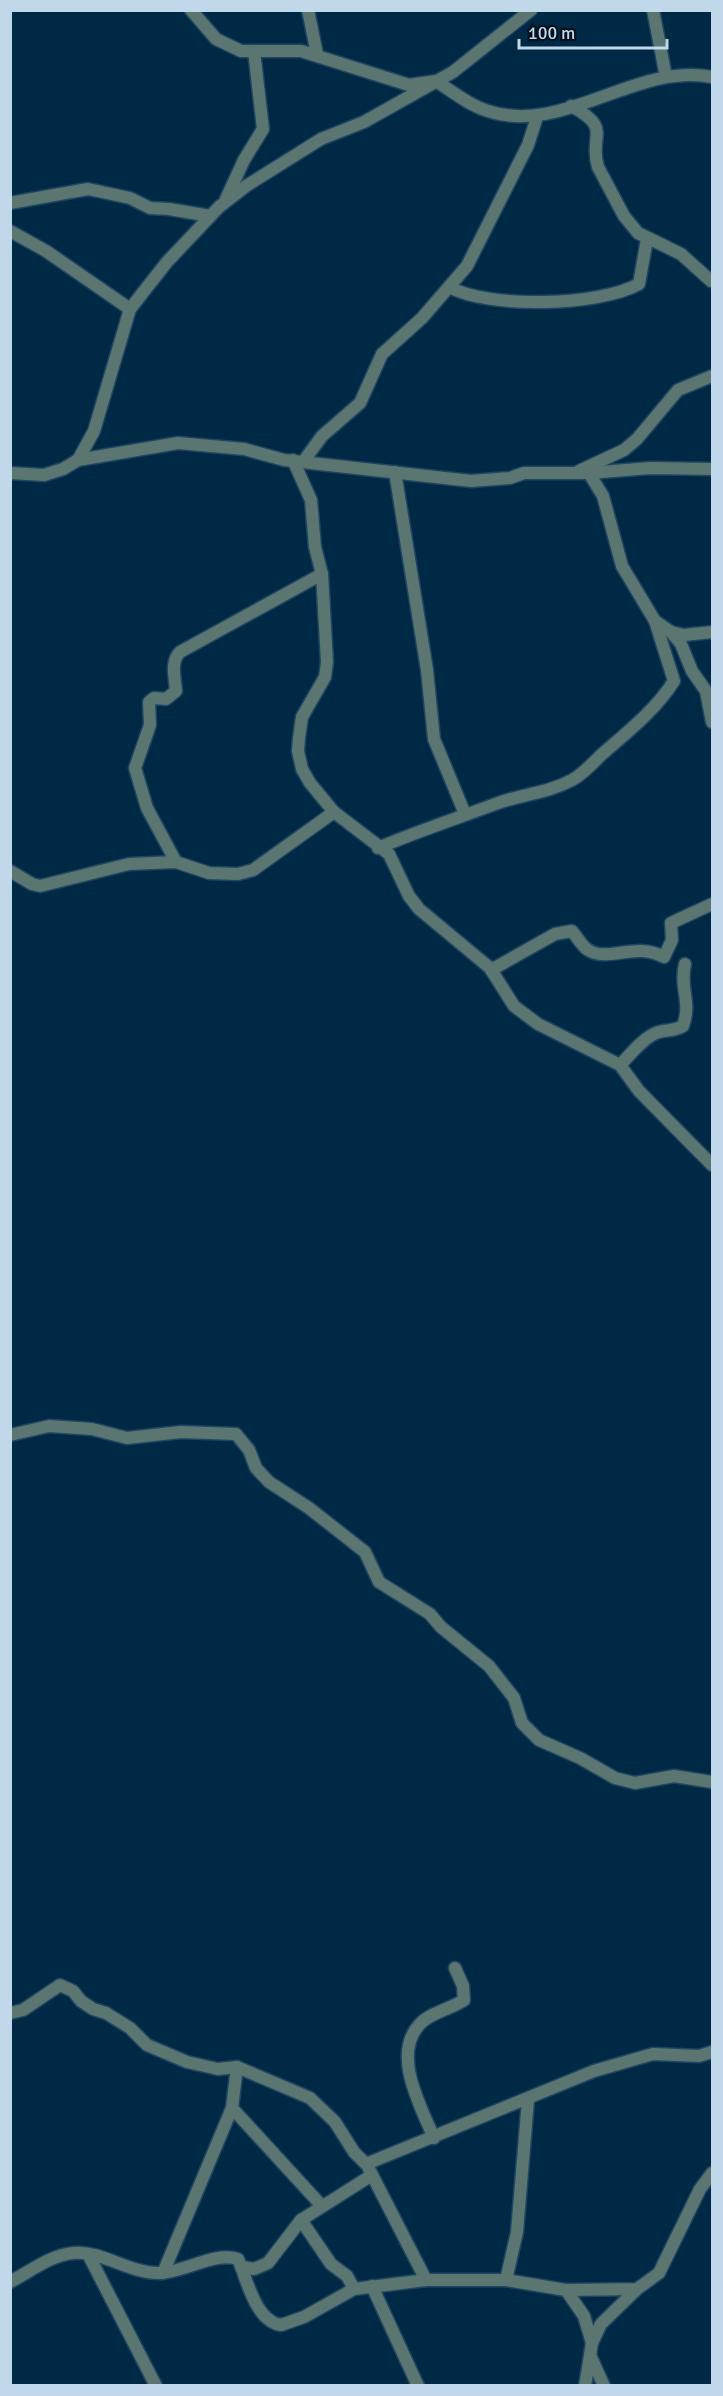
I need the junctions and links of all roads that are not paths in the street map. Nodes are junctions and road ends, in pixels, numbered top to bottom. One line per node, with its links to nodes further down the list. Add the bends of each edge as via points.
1 (191, 10): 5 (street, via 216,39 231,48)
2 (308, 10): 6 (street)
3 (531, 10): 9 (street, via 475,56)
4 (653, 10): 7 (street)
5 (254, 51): 6 (street); 12 (street, via 263,129)
6 (317, 54): 9 (street, via 409,85)
7 (666, 77): 8 (street); 10 (street)
8 (712, 78)
9 (436, 81): 11 (street, via 489,111); 12 (street, via 364,123 321,139)
10 (571, 106): 11 (street); 16 (street, via 592,119 597,127 598,167 624,216)
11 (537, 117): 18 (street, via 528,145 491,220 467,266)
12 (225, 202): 14 (street)
13 (10, 203): 14 (street, via 88,189 130,198 150,208)
14 (210, 216): 19 (street)
15 (10, 231): 19 (street)
16 (647, 239): 17 (street, via 681,254); 18 (street, via 639,284 593,300 510,301 461,293)
17 (711, 281)
18 (449, 287): 22 (street, via 382,354 360,403)
19 (130, 309): 21 (street, via 94,431)
20 (712, 376): 25 (street, via 678,390 624,450)
21 (78, 460): 22 (street, via 178,443 244,449); 26 (street, via 45,475)
22 (298, 461): 24 (street); 28 (street, via 311,500)
23 (712, 469): 27 (street, via 650,468)
24 (395, 472): 25 (street, via 483,481); 34 (street, via 427,670 434,739)
25 (575, 472): 27 (street)
26 (10, 473)
27 (589, 473): 29 (street, via 603,496 622,566)
28 (322, 574): 33 (street, via 325,677 302,717 298,751 310,783); 36 (street, via 180,652 175,657 176,691 166,699 154,698 149,702 150,725 135,768 147,808)
29 (655, 621): 30 (street); 34 (street, via 674,681 649,713 575,779 544,793)
30 (671, 632): 31 (street); 32 (street, via 706,691)
31 (712, 632)
32 (712, 722)
33 (334, 812): 35 (street); 36 (street, via 253,870 209,873)
34 (465, 814): 35 (street)
35 (378, 848): 40 (street, via 388,854 408,896 419,909)
36 (176, 862): 37 (street, via 105,867 40,886)
37 (10, 871)
38 (712, 903): 40 (street, via 671,923 672,940 664,957 637,949 618,954 588,950 572,931 565,931)
39 (685, 964): 41 (street, via 682,977 689,1010 683,1026 648,1037)
40 (491, 970): 41 (street, via 514,1006 538,1024)
41 (620, 1065): 42 (street, via 639,1091)
42 (712, 1165)
43 (10, 1435): 44 (street, via 49,1426 92,1429 127,1438 181,1432 237,1434 256,1468 269,1482 365,1552 379,1582 430,1614 489,1666 514,1698 522,1723 539,1740 615,1778 635,1783 674,1776)
44 (712, 1782)
45 (455, 1968): 51 (street, via 464,2000 426,2019 411,2039 409,2073)
46 (10, 2013): 48 (street, via 23,2010 60,1985 73,1990 93,2009 130,2028 147,2045 187,2062 218,2069)
47 (712, 2052): 49 (street, via 699,2056 641,2057 594,2071)
48 (237, 2067): 50 (street); 52 (street, via 310,2098 335,2122)
49 (528, 2100): 51 (street); 60 (street, via 518,2232)
50 (232, 2108): 54 (street); 58 (street)
51 (434, 2138): 52 (street)
52 (369, 2170): 54 (street); 59 (street)
53 (712, 2173): 64 (street, via 700,2189 659,2273)
54 (321, 2205): 55 (street)
55 (301, 2220): 57 (street, via 268,2263 254,2270); 63 (street, via 331,2264 347,2276)
56 (88, 2254): 58 (street); 61 (street, via 59,2256); 67 (street)
57 (242, 2267): 58 (street, via 238,2259 229,2256); 63 (street, via 249,2290 275,2324 291,2322)
58 (164, 2273)
59 (426, 2280): 60 (street); 62 (street)
60 (506, 2280): 65 (street)
61 (10, 2282)
62 (372, 2286): 63 (street); 68 (street)
63 (354, 2289)
64 (638, 2289): 65 (street); 66 (street, via 601,2324)
65 (566, 2290): 66 (street, via 584,2316)
66 (591, 2349): 69 (street); 70 (street)
67 (156, 2385)
68 (418, 2385)
69 (585, 2385)
70 (604, 2385)

